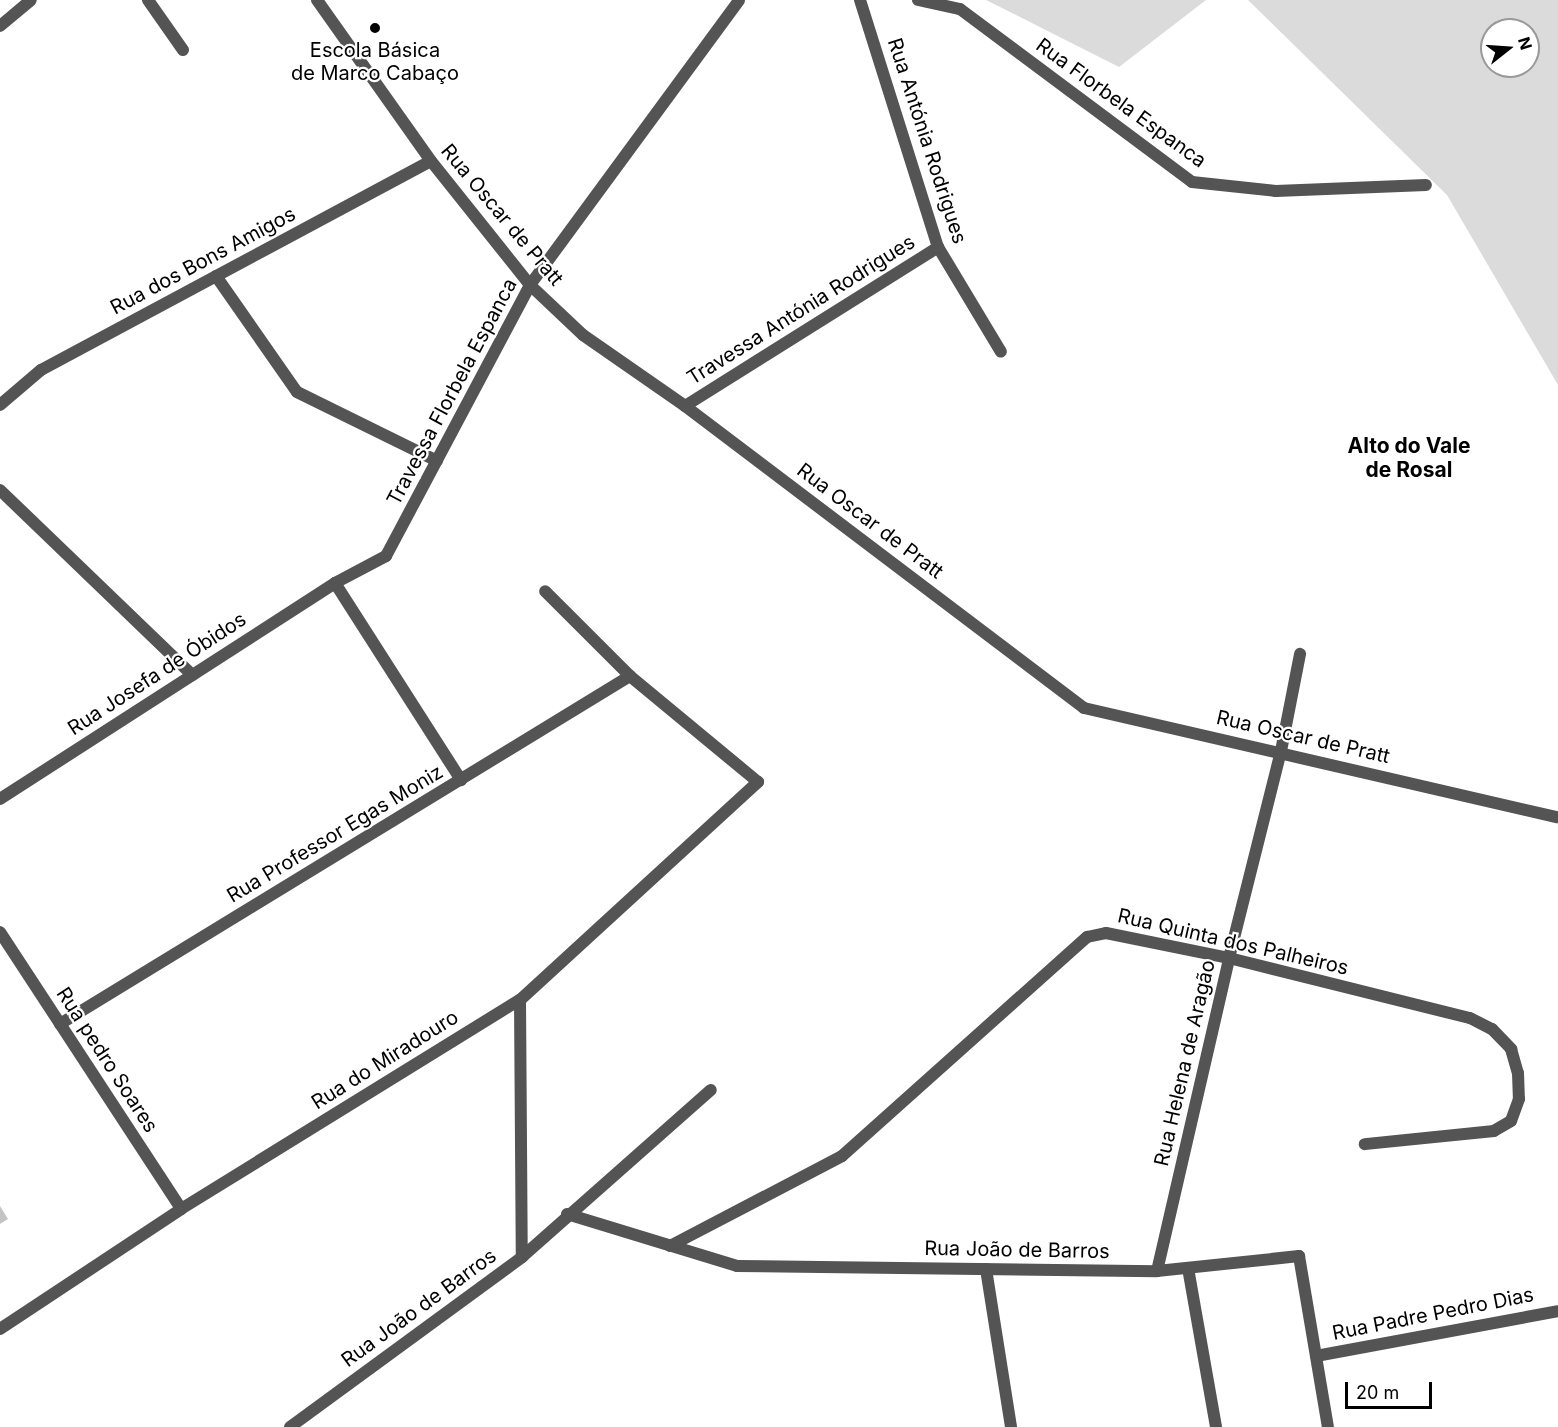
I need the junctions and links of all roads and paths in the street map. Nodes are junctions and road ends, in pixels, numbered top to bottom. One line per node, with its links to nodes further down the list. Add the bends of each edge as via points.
1 (31, 0): 7 (street)
2 (148, 0): 8 (street)
3 (317, 0): 9 (street, Rua Oscar de Pratt)
4 (739, 0): 13 (street, Travessa Florbela Espanca)
5 (860, 0): 11 (street, Rua Antónia Rodrigues)
6 (918, 0): 10 (street, Rua Florbela Espanca, via 960,9 1192,183 1276,191)
7 (0, 26)
8 (183, 50)
9 (431, 161): 12 (street, Rua dos Bons Amigos); 13 (street, Rua Oscar de Pratt)
10 (1426, 185)
11 (938, 247): 14 (street, Rua Antónia Rodrigues); 16 (street, Travessa Antónia Rodrigues)
12 (216, 276): 15 (street, Rua dos Bons Amigos, via 41,370); 17 (street, via 297,392)
13 (530, 285): 16 (street, Rua Oscar de Pratt, via 583,335); 17 (street, Travessa Florbela Espanca)
14 (1001, 352)
15 (0, 405)
16 (685, 406): 24 (street, Rua Oscar de Pratt, via 1084,708)
17 (437, 460): 19 (street, Travessa Florbela Espanca, via 386,556)
18 (0, 490): 22 (street)
19 (335, 583): 22 (street, Rua Josefa de Óbidos); 25 (street)
20 (545, 591): 23 (street)
21 (1300, 654): 24 (street, Rua Helena de Aragão)
22 (192, 675): 26 (street, Rua Josefa de Óbidos)
23 (630, 676): 25 (street, Rua Professor Egas Moniz); 30 (street, Rua do Miradouro, via 758,782)
24 (1281, 752): 27 (street, Rua Oscar de Pratt); 29 (street, Rua Helena de Aragão)
25 (460, 780): 31 (street, Rua Professor Egas Moniz)
26 (0, 799)
27 (1558, 817)
28 (0, 932): 31 (street, Rua pedro Soares)
29 (1228, 958): 33 (street, Rua Quinta dos Palheiros, via 1470,1017 1492,1029 1511,1049 1518,1073 1519,1099 1511,1121 1494,1131); 36 (street, Rua Quinta dos Palheiros, via 1106,933 1087,937 842,1156); 40 (street, Rua Helena de Aragão)
30 (520, 1000): 34 (street, Rua do Miradouro); 37 (street)
31 (60, 1024): 34 (street, Rua pedro Soares)
32 (711, 1090): 35 (street, Rua João de Barros)
33 (1365, 1144)
34 (181, 1209): 42 (street, Rua do Miradouro)
35 (567, 1214): 36 (street, Rua João de Barros); 37 (street, Rua João de Barros)
36 (670, 1246): 39 (street, Rua João de Barros, via 737,1266)
37 (522, 1257): 44 (street, Rua João de Barros)
38 (1188, 1268): 40 (street, Rua João de Barros); 43 (street, Rua João de Barros, via 1299,1256); 46 (street)
39 (986, 1269): 40 (street, Rua João de Barros); 45 (street)
40 (1157, 1271)
41 (1558, 1311): 43 (street, Rua Padre Pedro Dias)
42 (0, 1329)
43 (1316, 1356): 47 (street, Rua João de Barros)
44 (290, 1427)
45 (1011, 1427)
46 (1216, 1427)
47 (1329, 1427)

